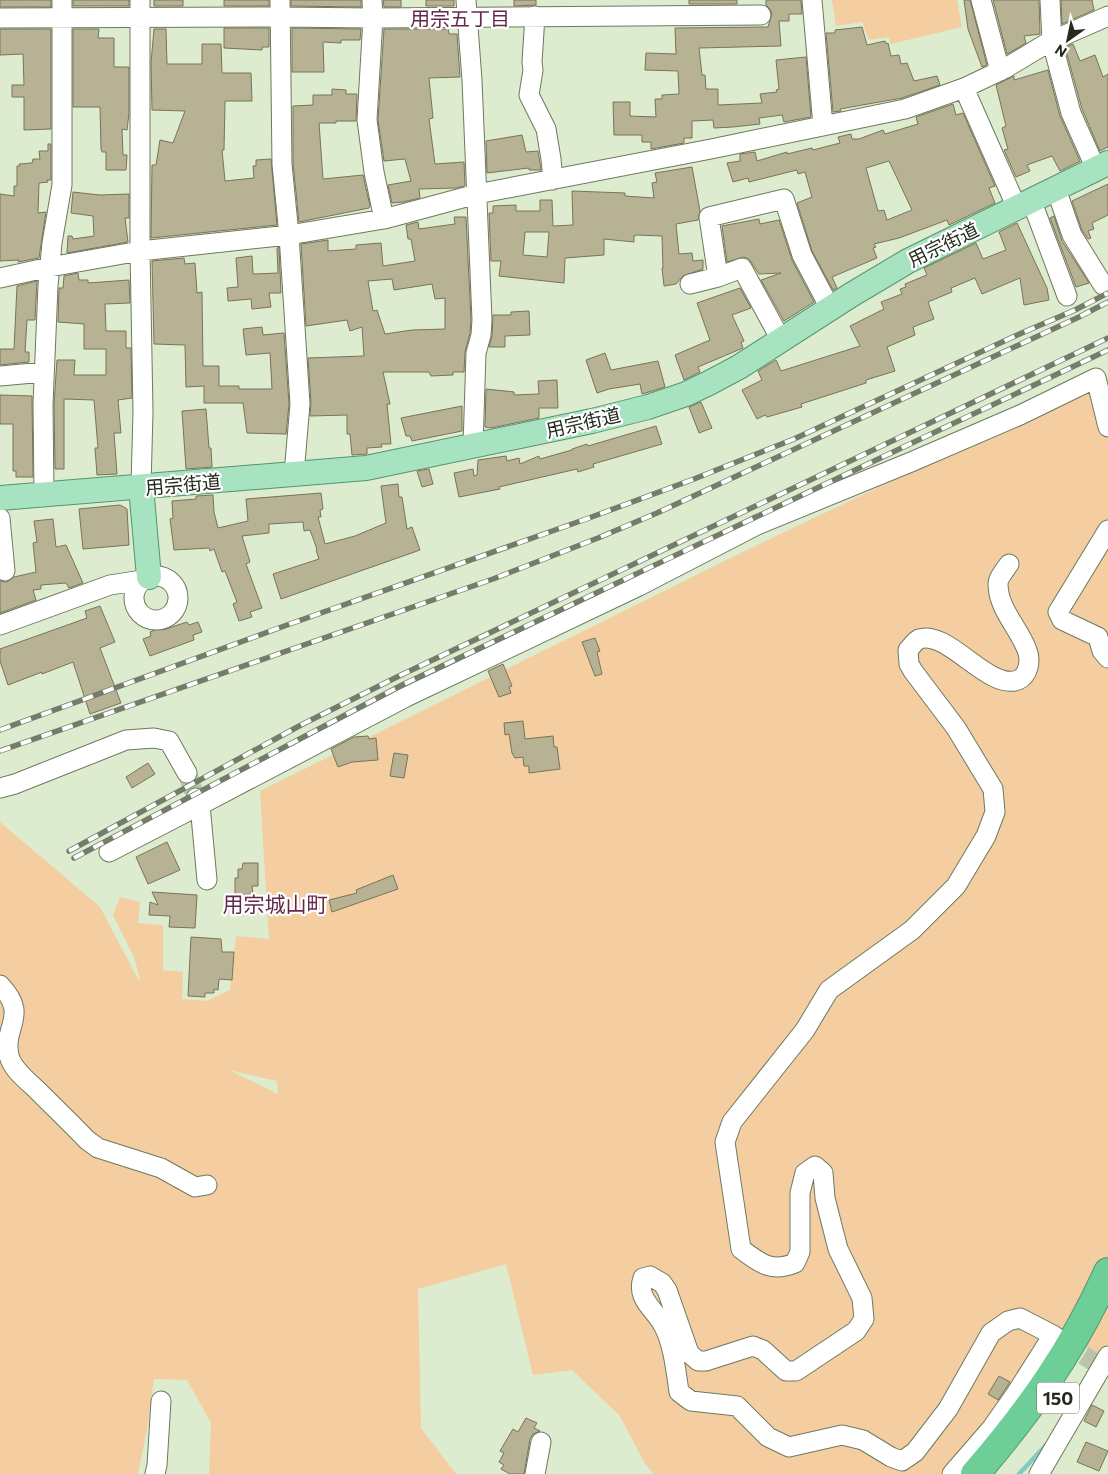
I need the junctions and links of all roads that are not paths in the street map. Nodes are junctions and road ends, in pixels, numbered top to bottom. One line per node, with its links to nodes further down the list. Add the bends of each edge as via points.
1 (812, 0): 18 (street)
2 (981, 0): 16 (street)
3 (1050, 0): 15 (street)
4 (62, 8): 8 (street); 14 (street); 27 (street, via 62,185)
5 (280, 8): 8 (street); 9 (street); 25 (street, via 282,164)
6 (561, 8): 7 (street); 12 (street)
7 (671, 8): 11 (street)
8 (140, 9): 26 (street)
9 (373, 9): 10 (street); 24 (street, via 367,120)
10 (466, 9): 12 (street); 22 (street)
11 (761, 15)
12 (535, 16): 20 (street, via 529,95 546,129)
13 (1108, 16): 15 (street)
14 (0, 18)
15 (1052, 42): 16 (street); 19 (street, via 1071,113)
16 (1000, 71): 17 (street)
17 (964, 88): 18 (street, via 905,109); 23 (street, via 986,140)
18 (823, 126): 20 (street)
19 (1102, 166): 21 (main road, 用宗街道)
20 (553, 180): 22 (street)
21 (1056, 190): 23 (main road, 用宗街道); 31 (street, via 1072,235)
22 (477, 194): 24 (street); 38 (street, via 482,320 476,353)
23 (1025, 205): 32 (street); 33 (main road, 用宗街道, via 908,261)
24 (384, 219): 25 (street)
25 (289, 235): 26 (street); 39 (street, via 300,404)
26 (140, 252): 27 (street); 40 (street)
27 (50, 267): 29 (street); 35 (street)
28 (718, 277): 30 (street); 33 (street, via 709,216 784,199 802,255); 34 (street, via 742,268)
29 (0, 278)
30 (690, 284)
31 (1103, 285)
32 (1067, 296)
33 (830, 308): 34 (main road, 用宗街道)
34 (781, 340): 38 (main road, 用宗街道, via 739,367 672,399 592,422)
35 (44, 372): 36 (street); 41 (street)
36 (0, 376)
37 (1108, 427): 52 (street, via 1096,378 1020,415 756,525 639,586 406,697)
38 (473, 446): 39 (main road, 用宗街道, via 366,468)
39 (294, 474): 40 (main road, 用宗街道)
40 (141, 487): 41 (main road, 用宗街道); 47 (main road)
41 (44, 496): 42 (main road, 用宗街道)
42 (0, 498)
43 (0, 518): 46 (street)
44 (1108, 530): 49 (street, via 1058,612 1062,620 1098,637)
45 (1009, 564): 64 (street, via 998,582 999,596 1028,650 1030,665 1023,676 1017,680 999,680 929,638 917,640 908,650 913,671 956,728 993,789 995,812 986,836 956,886 912,930 829,990 805,1030 732,1122 725,1142 742,1249 759,1263 782,1268 795,1264 800,1252 800,1193 805,1172 815,1166 823,1173 825,1198 838,1249 862,1298 864,1319 856,1331 796,1371 786,1371 763,1350 753,1346 698,1362 689,1353 667,1290 650,1276 643,1278 640,1286 644,1299 663,1324 675,1359 679,1392 691,1401 737,1406 768,1437 789,1447 842,1435 863,1440 891,1458 902,1461 915,1452 948,1410 991,1334 1020,1318 1057,1337 992,1429)
46 (5, 571)
47 (146, 578): 48 (street, via 110,586)
48 (0, 625)
49 (1108, 658)
50 (187, 773): 51 (street, via 169,741 162,738 126,740)
51 (0, 788)
52 (198, 802): 53 (street); 54 (street)
53 (108, 852)
54 (207, 880)
55 (0, 985): 56 (street, via 7,992 14,1011 6,1047 11,1062 87,1140 98,1148 161,1168 195,1187)
56 (207, 1185)
57 (1108, 1272): 65 (highway, 150, via 1077,1335 1054,1371 1005,1439)
58 (1108, 1316): 66 (highway, 150, via 1068,1385)
59 (1108, 1356): 67 (street)
60 (161, 1401): 62 (street)
61 (541, 1442): 63 (street)
62 (155, 1474)
63 (535, 1474)
64 (952, 1474)
65 (975, 1474)
66 (999, 1474)
67 (1039, 1474)

